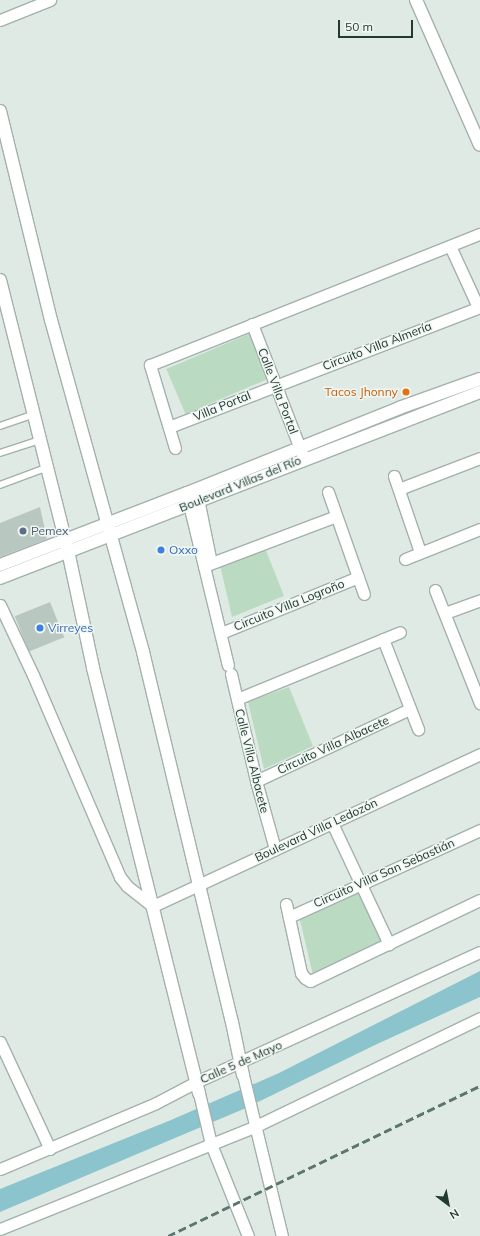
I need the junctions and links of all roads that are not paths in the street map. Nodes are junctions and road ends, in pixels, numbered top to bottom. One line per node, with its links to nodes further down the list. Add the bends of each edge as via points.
1 (50, 0): 3 (street)
2 (416, 0): 5 (street)
3 (0, 20)
4 (0, 111): 30 (street, via 51,320)
5 (480, 145)
6 (480, 234): 7 (street)
7 (450, 246): 9 (street, Circuito Villa Almería); 10 (street)
8 (0, 280): 14 (street)
9 (479, 307): 12 (street, Circuito Villa Almería)
10 (252, 324): 12 (street, Calle Villa Portal); 16 (street, via 150,365)
11 (480, 379): 20 (street, Boulevard Villas del Río, via 399,408)
12 (276, 385): 16 (street, Villa Portal); 20 (street, Calle Villa Portal)
13 (480, 392): 20 (street, Boulevard Villas del Río)
14 (34, 414): 15 (lane); 17 (street)
15 (0, 426)
16 (169, 427): 18 (street)
17 (40, 440): 19 (lane); 22 (street)
18 (175, 448)
19 (0, 453)
20 (302, 453): 27 (street, Boulevard Villas del Río)
21 (480, 458): 25 (street)
22 (46, 468): 24 (lane); 31 (street)
23 (394, 476): 25 (street)
24 (0, 486)
25 (399, 489): 32 (street)
26 (328, 492): 28 (street, Circuito Villa Logroño)
27 (193, 497): 30 (street, Boulevard Villas del Río); 35 (street, Calle Villa Albacete)
28 (336, 516): 35 (street); 36 (street, Circuito Villa Logroño)
29 (480, 529): 32 (street)
30 (109, 530): 31 (street, Boulevard Villas del Río); 57 (street, via 143,652)
31 (66, 545): 34 (street, Boulevard Villas del Río); 37 (street, Boulevard Villas del Río); 60 (street, via 93,668)
32 (420, 552): 33 (street)
33 (405, 559)
34 (0, 565)
35 (208, 565): 44 (street, Calle Villa Albacete)
36 (358, 577): 39 (street, Circuito Villa Logroño); 44 (street, Circuito Villa Logroño)
37 (0, 578)
38 (435, 590): 42 (street)
39 (364, 594)
40 (480, 600): 42 (street)
41 (0, 606): 60 (street, via 33,675 120,877 127,886)
42 (445, 613): 46 (street)
43 (400, 632): 45 (street)
44 (220, 633): 47 (street, Calle Villa Albacete)
45 (383, 639): 47 (street); 49 (street)
46 (475, 678): 48 (street)
47 (236, 699): 52 (street, Calle Villa Albacete)
48 (480, 703)
49 (410, 709): 50 (street); 52 (street, Circuito Villa Albacete)
50 (418, 728)
51 (480, 754): 53 (street, Boulevard Villa Ledozón)
52 (256, 781): 55 (street, Calle Villa Albacete)
53 (332, 823): 55 (street, Boulevard Villa Ledozón); 56 (street)
54 (480, 830): 56 (street, Circuito Villa San Sebastián)
55 (275, 849): 57 (street, Boulevard Villa Ledozón)
56 (361, 884): 61 (street, Circuito Villa San Sebastián); 62 (street)
57 (200, 885): 60 (street, Boulevard Villa Ledozón); 66 (street)
58 (480, 900): 62 (street)
59 (286, 904): 61 (street)
60 (153, 906): 68 (street)
61 (289, 917): 62 (street, via 301,973 306,980 312,980)
62 (389, 944)
63 (480, 952): 66 (street, Calle 5 de Mayo)
64 (480, 1018): 69 (street)
65 (0, 1042): 71 (street)
66 (241, 1062): 67 (street); 68 (street, Calle 5 de Mayo)
67 (243, 1075): 69 (street)
68 (198, 1088): 70 (street); 71 (street, Calle 5 de Mayo, via 156,1103)
69 (256, 1126): 70 (street); 75 (street)
70 (211, 1142): 73 (street); 74 (street)
71 (50, 1149): 72 (street, Calle 5 de Mayo)
72 (0, 1169)
73 (0, 1229)
74 (248, 1236)
75 (282, 1236)

